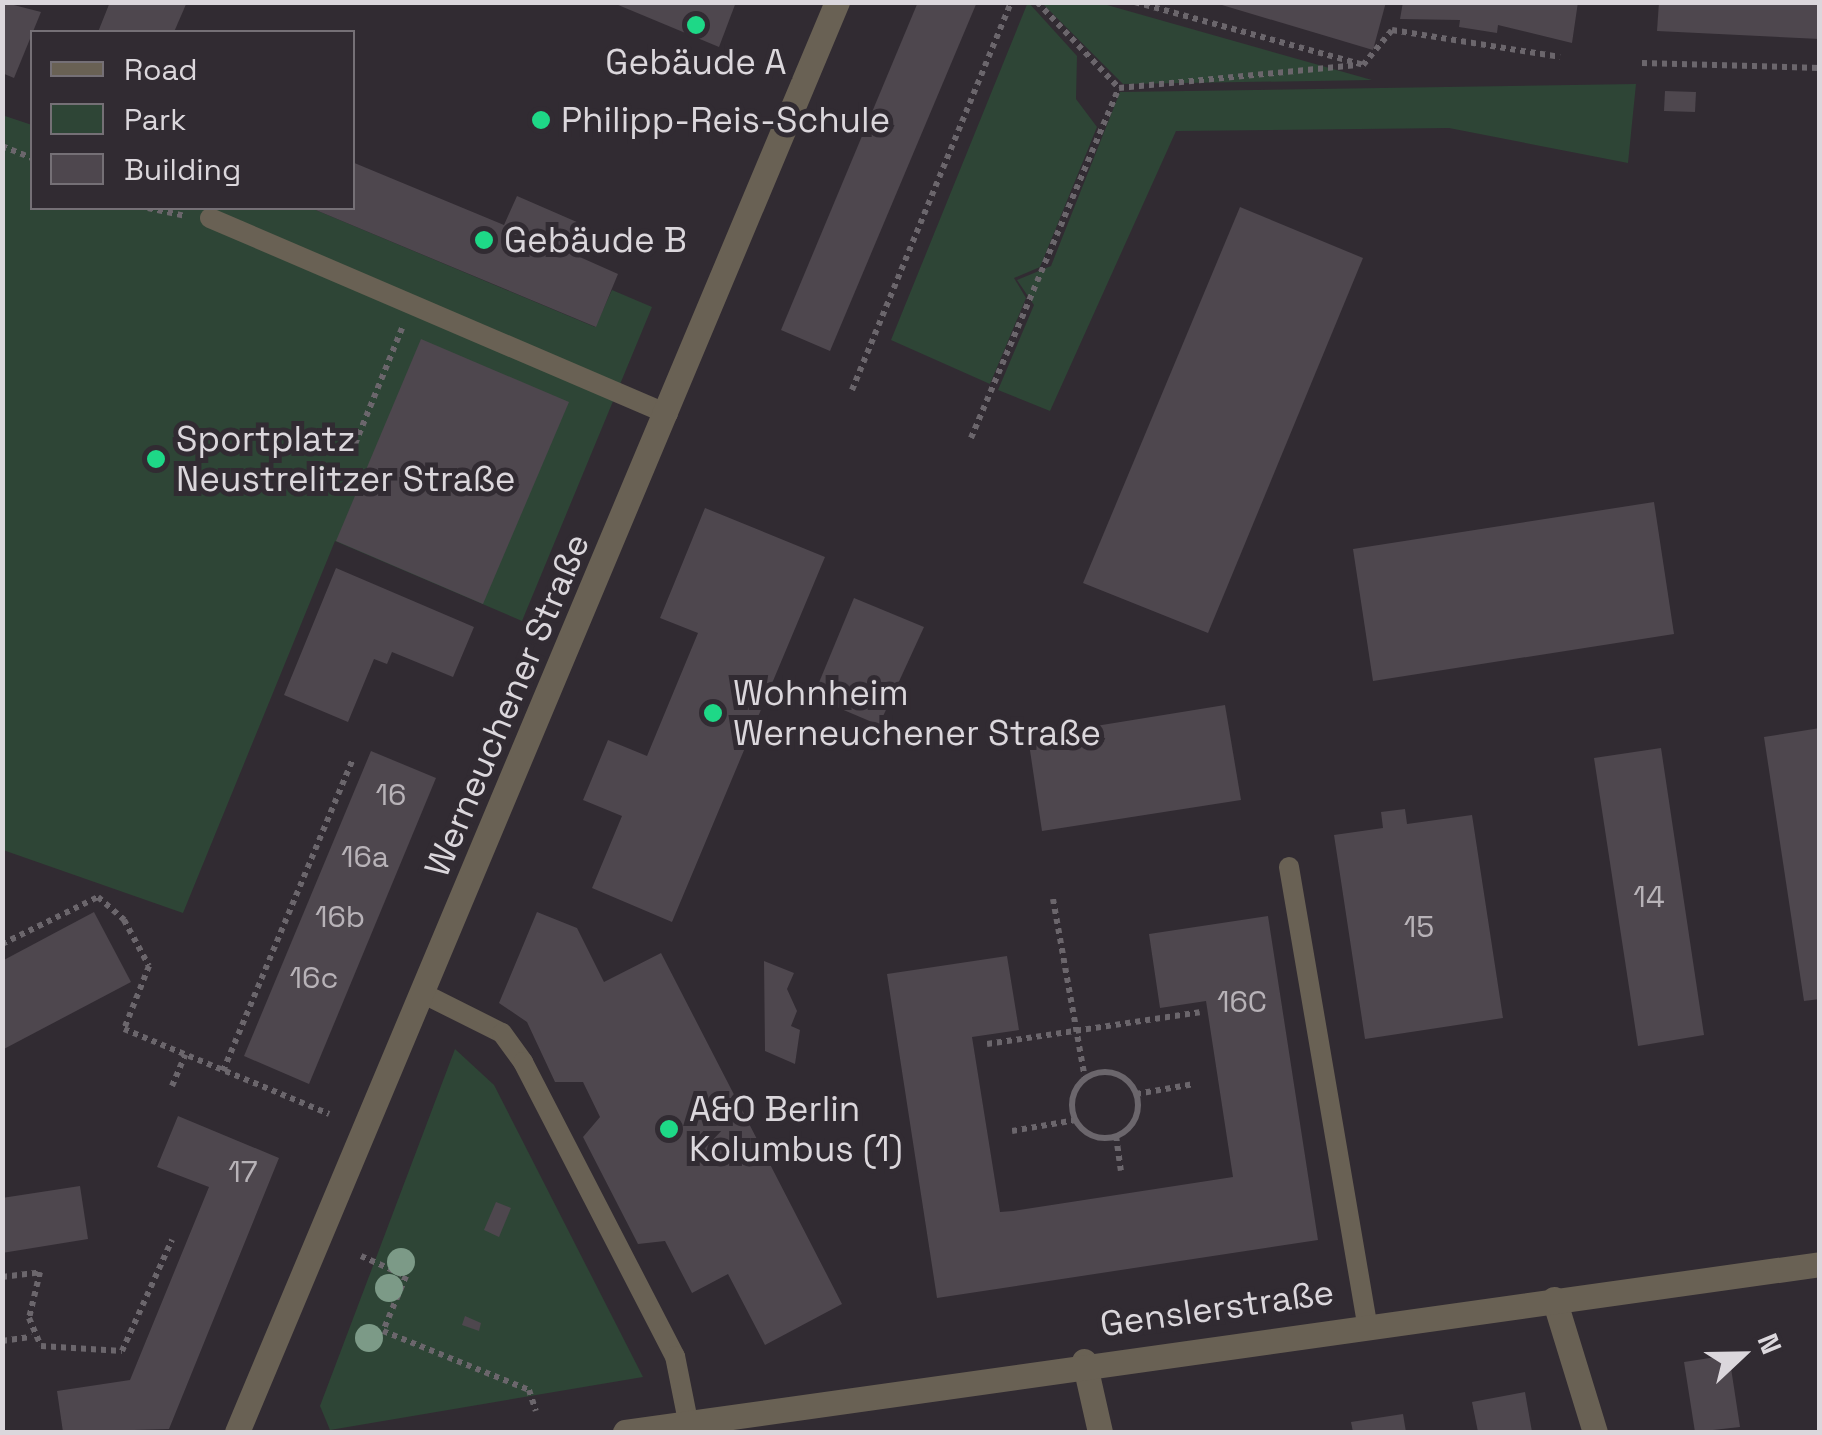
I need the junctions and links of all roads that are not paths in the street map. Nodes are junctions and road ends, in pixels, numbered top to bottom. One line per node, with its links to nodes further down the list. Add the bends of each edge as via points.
1 (837, 2): 3 (street, Werneuchener Straße)
2 (210, 218): 3 (lane)
3 (668, 414): 5 (street, Werneuchener Straße)
4 (1289, 867): 8 (lane)
5 (422, 993): 10 (lane, via 502,1032 523,1062 675,1356); 11 (street, Werneuchener Straße)
6 (1820, 1264): 7 (street, Genslerstraße)
7 (1554, 1298): 8 (street, Genslerstraße); 14 (street)
8 (1367, 1324): 9 (street, Genslerstraße)
9 (1084, 1361): 10 (street, Genslerstraße); 13 (street)
10 (688, 1421): 12 (street, Genslerstraße)
11 (237, 1432)
12 (626, 1432)
13 (1100, 1432)
14 (1595, 1432)

